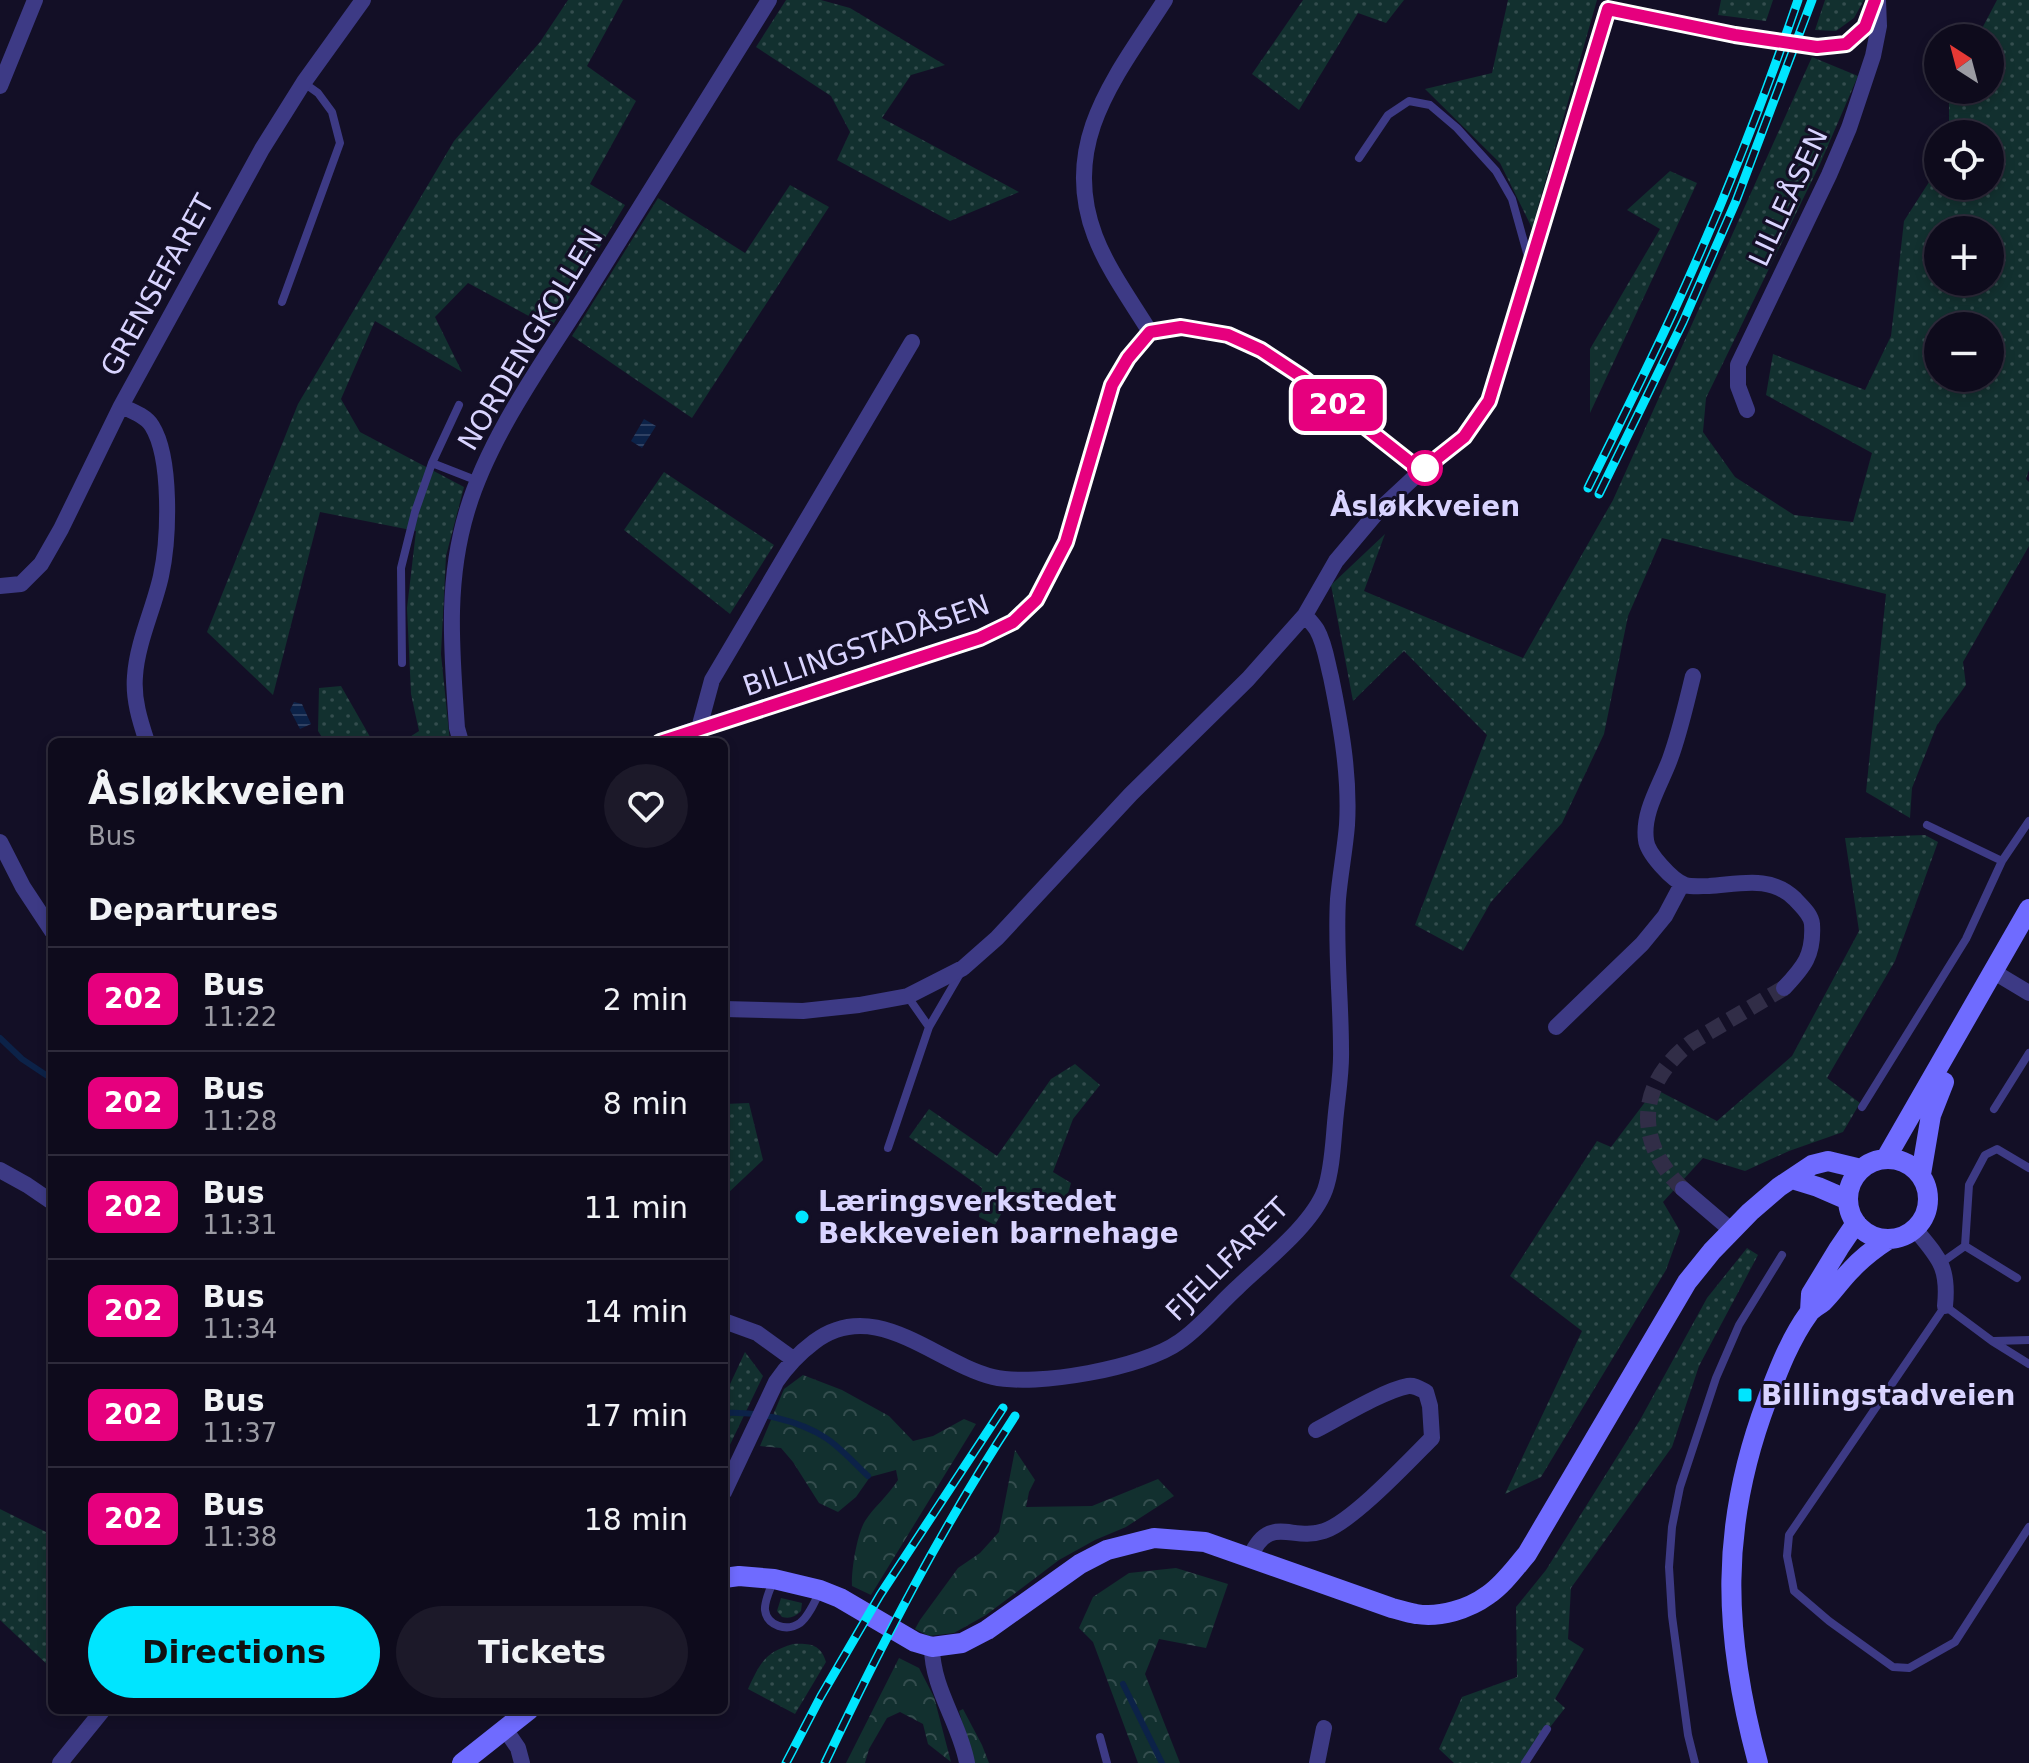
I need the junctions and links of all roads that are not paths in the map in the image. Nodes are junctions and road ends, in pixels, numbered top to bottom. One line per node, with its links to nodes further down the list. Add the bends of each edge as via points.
1 (35, 0): 7 (street)
2 (363, 0): 6 (street, GRENSEFARET)
3 (769, 0): 18 (street, NORDENGKOLLEN, via 511,415)
4 (1165, 0): 11 (street, via 1106,92 1086,146 1084,168 1084,192 1096,237)
5 (1876, 0): 9 (street, LILLEÅSEN, bridge, via 1865,27 1846,44 1817,47 1608,9); 15 (street, LILLEÅSEN, via 1879,26 1873,56 1849,128 1738,365 1738,386)
6 (304, 82): 10 (lane, via 332,112 340,143); 14 (street, GRENSEFARET)
7 (0, 86)
8 (1359, 158): 9 (lane, via 1388,115 1409,101 1430,105 1496,171 1512,199)
9 (1530, 263): 17 (street, via 1489,401 1464,437)
10 (282, 302)
11 (1150, 332): 17 (street, via 1181,327 1228,335 1261,350); 23 (street, BILLINGSTADÅSEN, via 1112,385 1066,542 1036,600 1013,622 980,638)
12 (912, 342): 23 (street, BILLINGSTADÅSEN, via 712,680)
13 (459, 405): 16 (lane)
14 (121, 406): 19 (street, GRENSEFARET, via 41,564 21,584); 24 (street, via 151,423 162,451 167,494 161,576 135,676)
15 (1747, 410)
16 (432, 463): 18 (lane); 21 (lane, via 401,568)
17 (1421, 471): 20 (street, via 1336,561)
18 (478, 481): 25 (street, NORDENGKOLLEN, via 466,512 452,594 450,635)
19 (0, 586)
20 (1305, 615): 35 (street); 69 (street, FJELLFARET, via 1324,649 1340,723 1347,796 1337,921 1342,1052 1332,1158 1325,1191 1306,1221 1187,1336 1150,1358 1072,1375 994,1377 901,1335 867,1326 835,1329)
21 (402, 663)
22 (1693, 676): 31 (street, via 1670,758 1649,808 1645,841 1652,857)
23 (699, 728): 26 (street, BILLINGSTADÅSEN)
24 (146, 738)
25 (460, 738)
26 (671, 738)
27 (2029, 821): 30 (lane)
28 (1927, 825): 30 (lane)
29 (0, 842): 33 (street)
30 (2002, 861): 44 (lane, via 1966,939)
31 (1682, 884): 37 (street, via 1774,884 1801,905 1811,919 1809,956); 42 (street, via 1642,944)
32 (2029, 909): 36 (main road)
33 (48, 925)
34 (2029, 928): 36 (main road)
35 (963, 968): 39 (street); 41 (lane)
36 (1998, 974): 38 (street); 47 (main road); 51 (main road, via 1937,1095)
37 (1784, 988)
38 (2029, 993)
39 (908, 996): 40 (street, via 803,1011); 41 (lane)
40 (728, 1009)
41 (929, 1027): 46 (lane)
42 (1556, 1027)
43 (2029, 1053): 45 (lane)
44 (1862, 1107)
45 (1994, 1109)
46 (888, 1148)
47 (1886, 1158): 49 (main road); 51 (main road, via 1906,1162)
48 (2029, 1168): 60 (lane, via 1997,1149 1985,1155 1969,1185)
49 (1861, 1169): 52 (main road, via 1828,1161); 55 (main road)
50 (0, 1170): 54 (street)
51 (1921, 1174): 57 (main road, via 1929,1203)
52 (1792, 1179): 55 (main road); 58 (main road)
53 (1683, 1189): 58 (street)
54 (48, 1199)
55 (1848, 1200): 56 (main road)
56 (1856, 1223): 59 (main road, via 1871,1235); 65 (main road, via 1811,1294)
57 (1915, 1229): 59 (main road); 62 (street)
58 (1731, 1230): 74 (main road, via 1687,1282 1494,1601 1418,1615)
59 (1889, 1239): 65 (main road)
60 (1965, 1246): 62 (lane); 63 (lane)
61 (1782, 1255): 92 (lane, via 1739,1325 1716,1378 1672,1527 1672,1616)
62 (1941, 1263): 64 (street, via 1947,1284)
63 (2017, 1278)
64 (1945, 1306): 68 (lane); 73 (lane, via 1789,1535 1794,1591 1893,1667 1909,1668 1955,1642)
65 (1810, 1311): 93 (main road, via 1784,1357 1758,1424 1733,1534 1734,1642)
66 (728, 1322): 69 (street, via 757,1333)
67 (2029, 1340): 68 (lane)
68 (1992, 1341): 70 (lane)
69 (793, 1359): 72 (street, FJELLFARET, via 776,1382)
70 (2029, 1364)
71 (1316, 1430): 74 (street, via 1409,1386 1426,1392 1430,1406 1432,1438 1351,1514 1327,1530 1277,1531 1262,1538)
72 (728, 1483)
73 (2029, 1527)
74 (1250, 1557): 78 (main road, via 1205,1542 1154,1538 1107,1550 987,1630 962,1643)
75 (728, 1577): 76 (main road)
76 (774, 1579): 77 (main road); 77 (lane, via 765,1609 776,1626 789,1628 801,1622)
77 (820, 1590): 78 (main road)
78 (932, 1647): 88 (street, via 933,1670)
79 (100, 1714): 85 (street)
80 (524, 1714): 82 (main road)
81 (1324, 1728): 90 (street)
82 (505, 1729): 86 (main road); 87 (street)
83 (1547, 1729): 91 (lane)
84 (1100, 1737): 89 (lane)
85 (60, 1763)
86 (462, 1763)
87 (522, 1763)
88 (967, 1763)
89 (1107, 1763)
90 (1317, 1763)
91 (1525, 1763)
92 (1695, 1763)
93 (1758, 1763)

